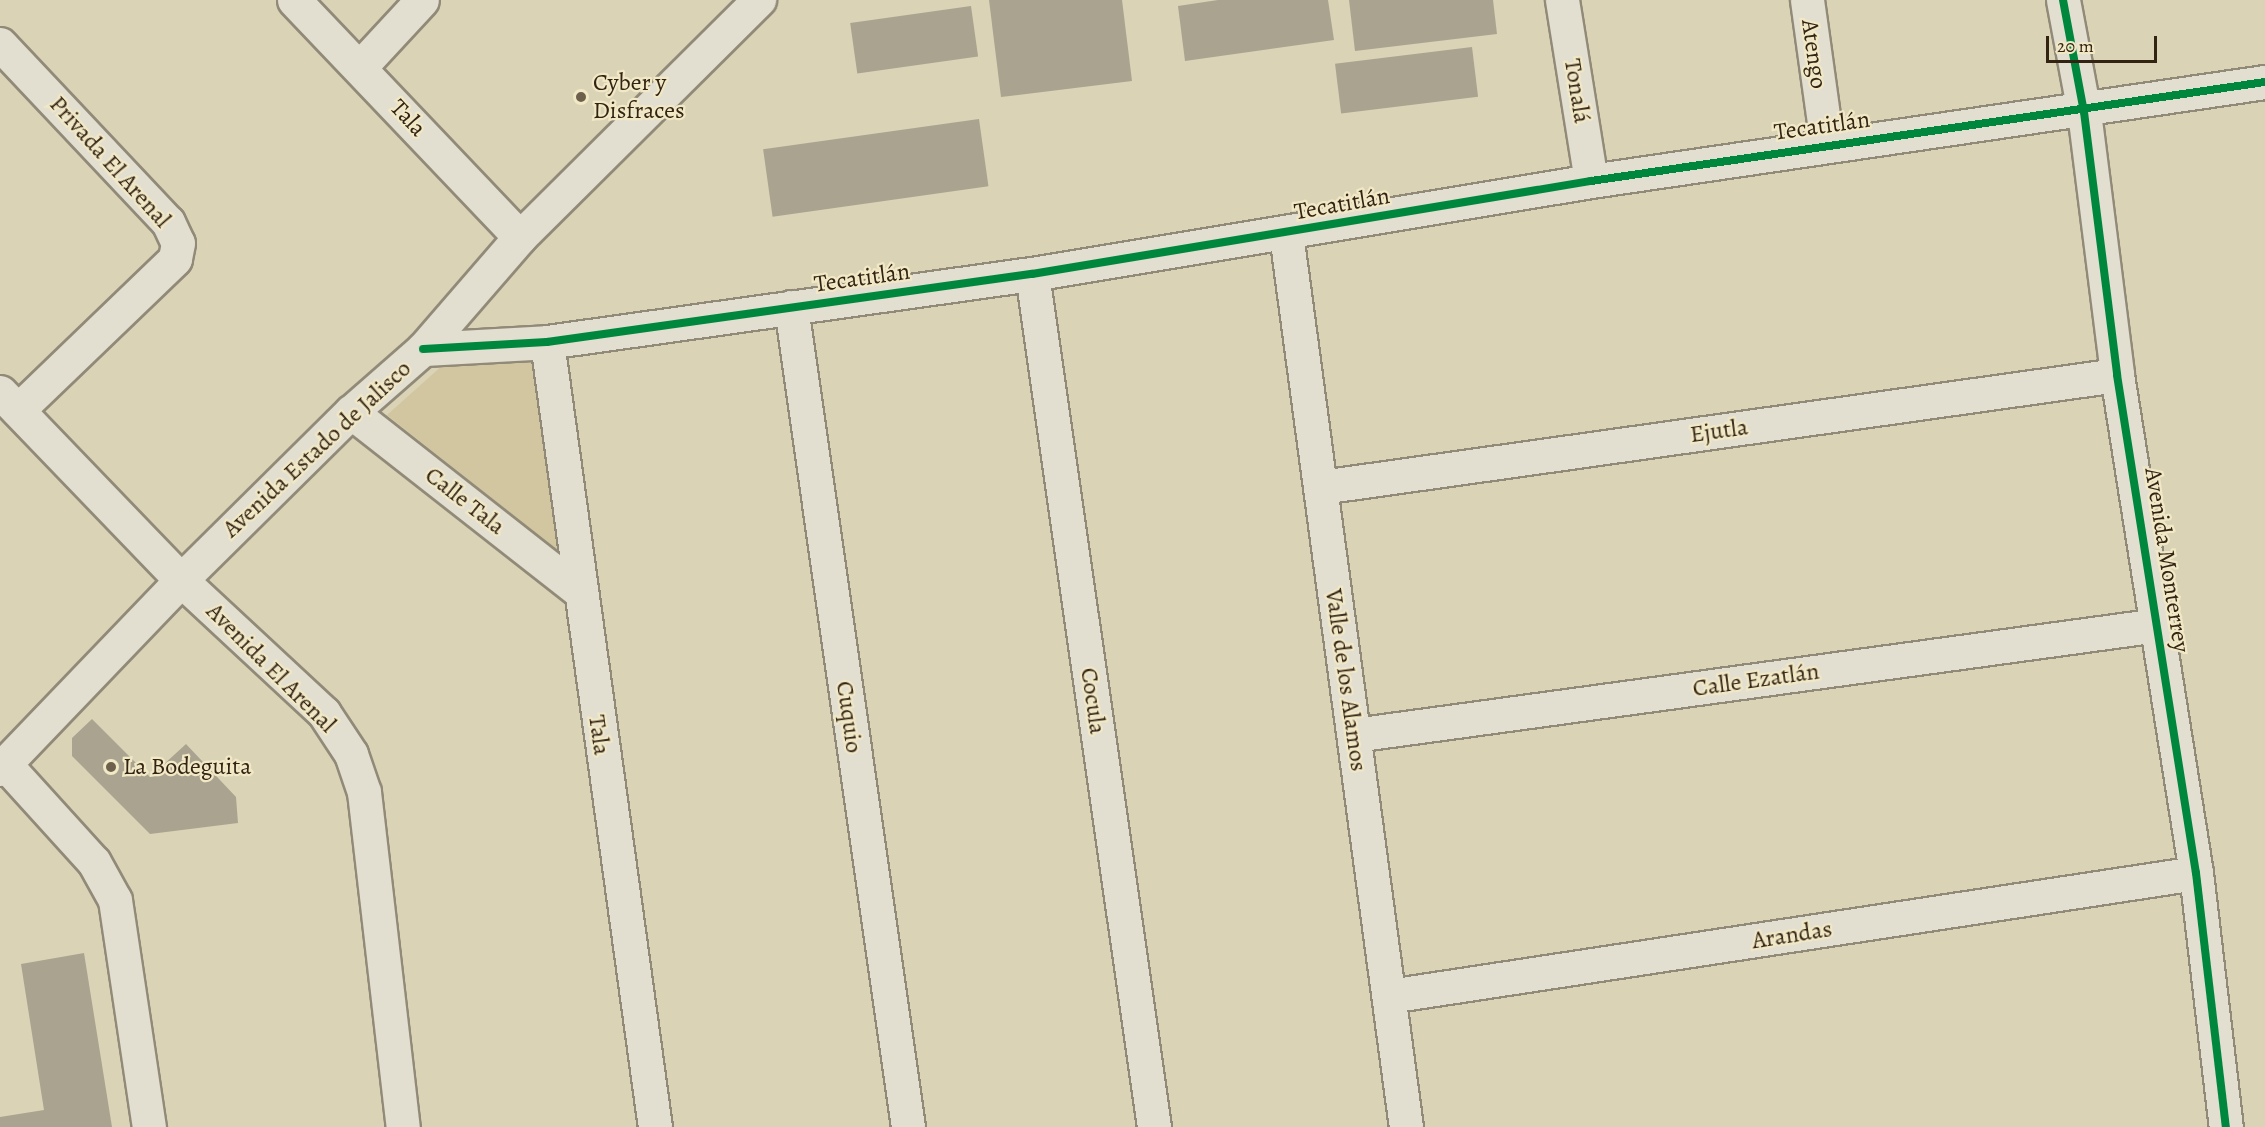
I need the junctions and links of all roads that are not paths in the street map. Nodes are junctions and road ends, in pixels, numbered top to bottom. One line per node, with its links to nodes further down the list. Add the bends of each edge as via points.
1 (294, 0): 8 (street, Tala)
2 (422, 0): 8 (street)
3 (759, 0): 14 (street, Avenida Estado de Jalisco)
4 (1562, 0): 12 (street, Tonalá)
5 (1806, 0): 11 (street, Atengo)
6 (2063, 0): 10 (street, Avenida Monterrey)
7 (0, 44): 20 (street, Privada El Arenal, via 168,222 178,243 175,259)
8 (360, 67): 14 (street, Tala)
9 (2265, 82): 10 (street, Tecatitlán)
10 (2084, 112): 11 (street, Tecatitlán); 19 (street, Avenida Monterrey)
11 (1827, 145): 12 (street, Tecatitlán)
12 (1591, 181): 13 (street, Tecatitlán)
13 (1286, 234): 15 (street, Tecatitlán); 22 (street, Valle de los Alamos)
14 (520, 237): 18 (street, Avenida Estado de Jalisco)
15 (1032, 274): 16 (street, Tecatitlán); 34 (street, Cocula)
16 (791, 307): 17 (street, Tecatitlán); 33 (street, Cuquio)
17 (547, 342): 18 (street, Tecatitlán); 24 (street, Tala)
18 (423, 349): 21 (street, Avenida Estado de Jalisco)
19 (2117, 375): 22 (street, Ejutla); 25 (street, Avenida Monterrey)
20 (9, 401): 23 (street, Avenida El Arenal)
21 (351, 412): 23 (street, Avenida Estado de Jalisco); 24 (street, Calle Tala)
22 (1320, 487): 26 (street, Valle de los Alamos)
23 (181, 580): 27 (street, Avenida Estado de Jalisco); 31 (street, Avenida El Arenal, via 324,713 351,754 364,792)
24 (578, 590): 32 (street, Tala)
25 (2158, 626): 26 (street, Calle Ezatlán); 28 (street, Avenida Monterrey)
26 (1354, 735): 29 (street, Valle de los Alamos)
27 (3, 767): 30 (street, via 94,862 115,900)
28 (2196, 873): 29 (street, Arandas); 36 (street, Avenida Monterrey)
29 (1389, 996): 35 (street, Valle de los Alamos)
30 (149, 1127)
31 (403, 1127)
32 (655, 1127)
33 (908, 1127)
34 (1154, 1127)
35 (1406, 1127)
36 (2226, 1127)

